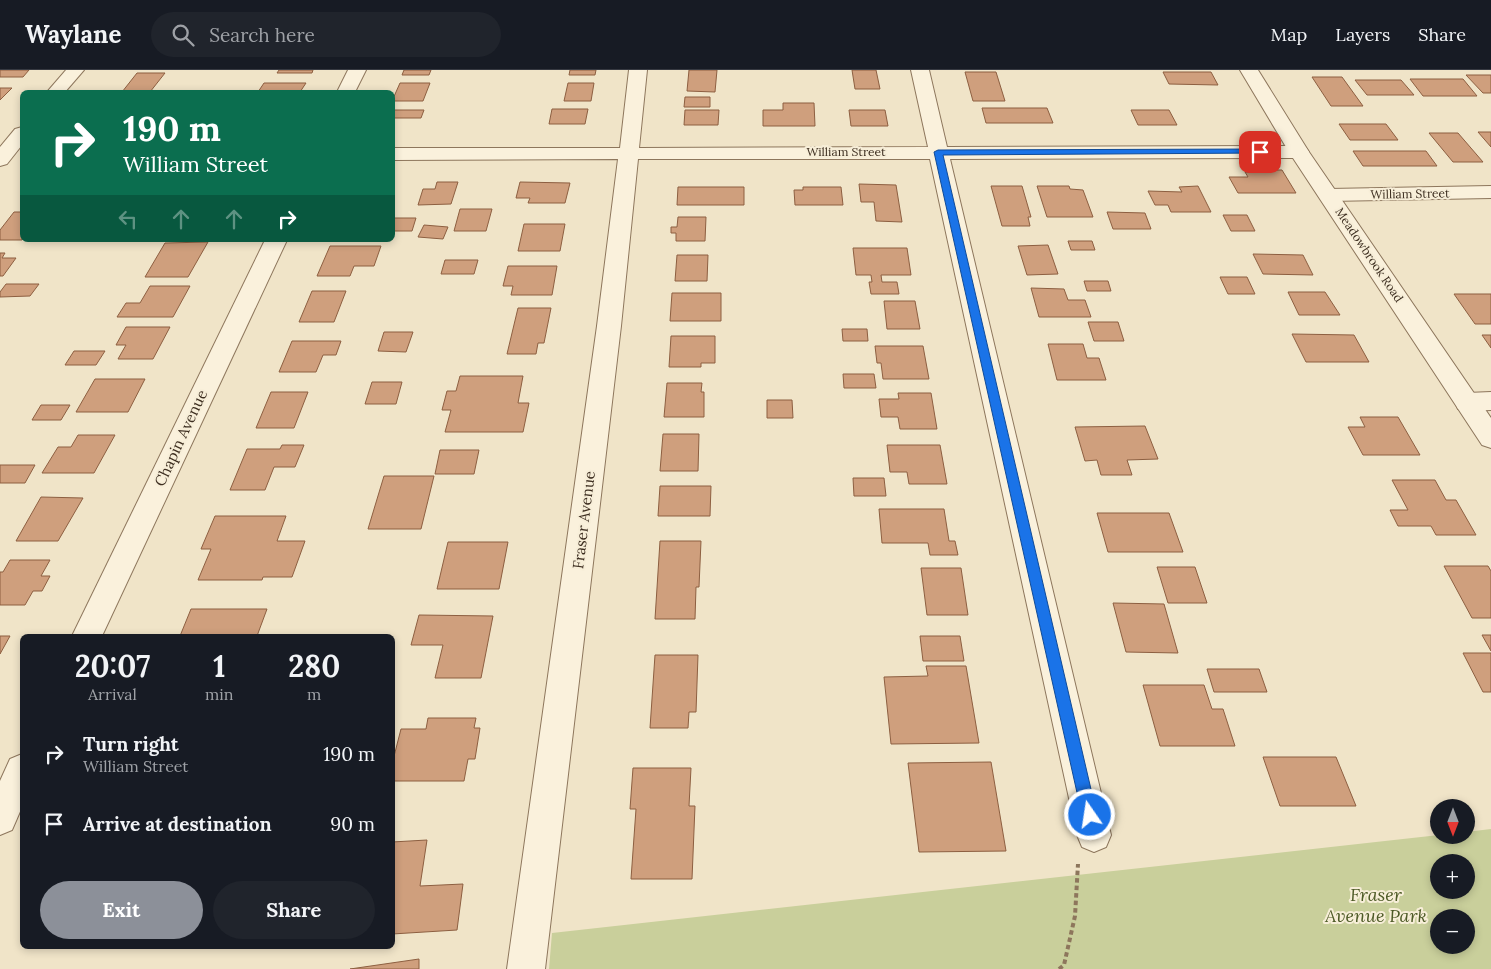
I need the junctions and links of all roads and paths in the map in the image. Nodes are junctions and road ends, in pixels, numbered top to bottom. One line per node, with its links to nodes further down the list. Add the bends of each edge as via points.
1 (75, 70): 6 (street)
2 (357, 70): 7 (street)
3 (638, 70): 11 (street, Fraser Avenue)
4 (920, 70): 9 (street)
5 (1249, 70): 10 (street, Meadowbrook Road)
6 (58, 90)
7 (347, 90)
8 (20, 136): 13 (street)
9 (938, 152): 10 (street, William Street); 11 (street, William Street); 22 (street)
10 (1299, 152): 15 (street, Meadowbrook Road)
11 (628, 153): 12 (street, William Street); 23 (street, Fraser Avenue, via 609,326)
12 (395, 154)
13 (7, 156)
14 (1491, 192): 15 (street, William Street)
15 (1329, 195): 17 (street, Meadowbrook Road)
16 (275, 242): 19 (street, Chapin Avenue)
17 (1479, 402): 18 (street, Meadowbrook Road)
18 (1491, 438)
19 (88, 634)
20 (20, 775): 21 (street)
21 (0, 818)
22 (1094, 835): 24 (path, via 1077,866 1075,916 1064,965)
23 (526, 969)
24 (1059, 969)

